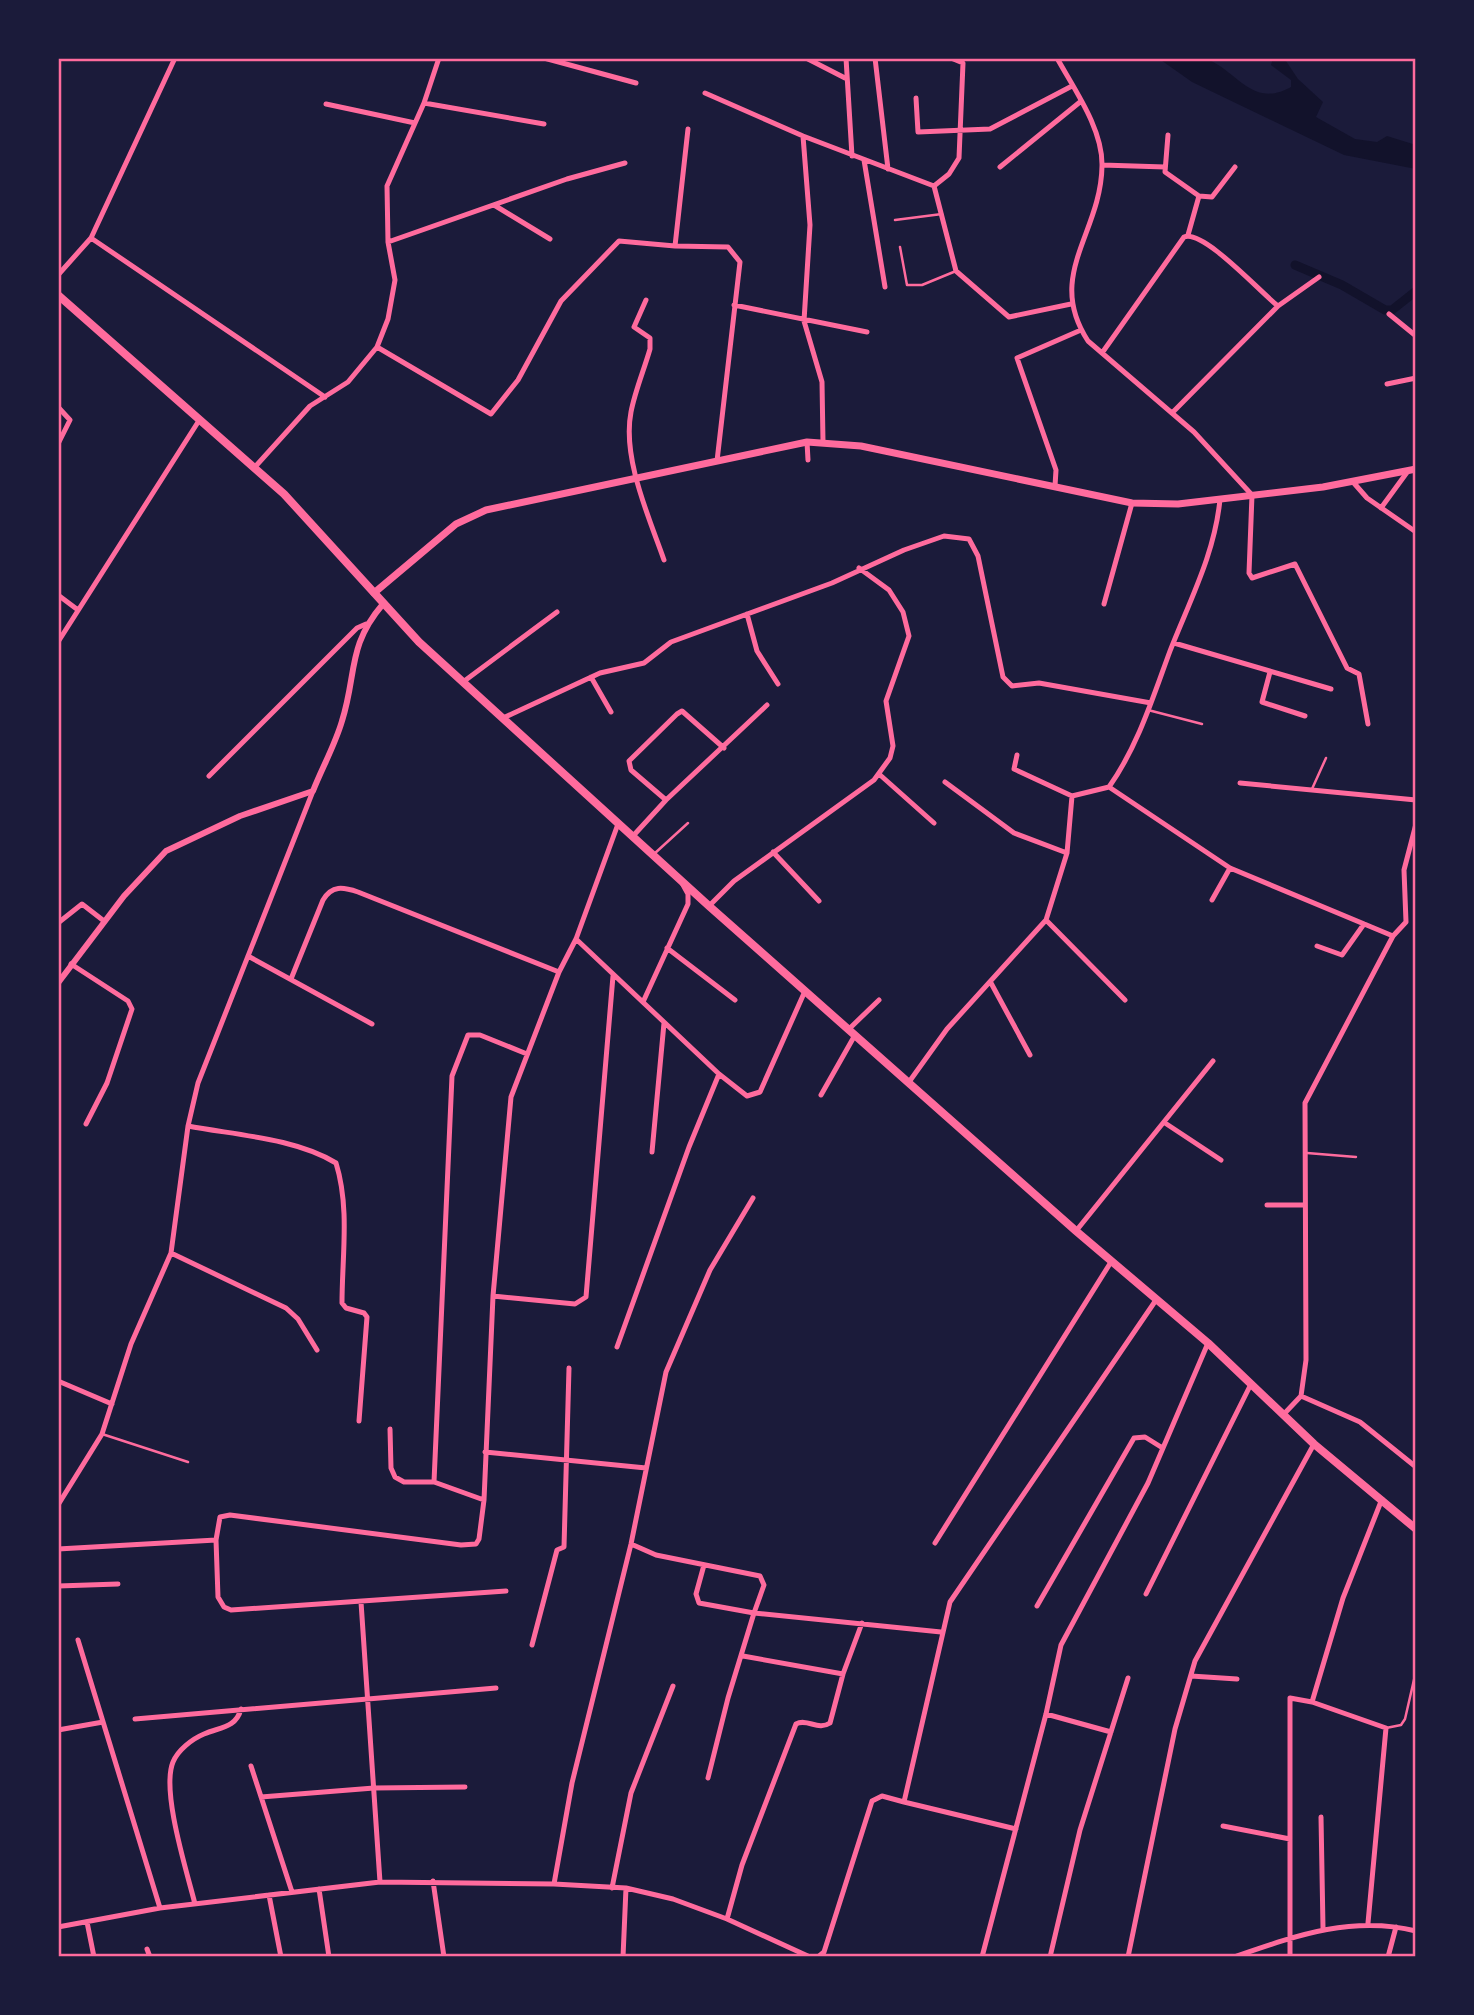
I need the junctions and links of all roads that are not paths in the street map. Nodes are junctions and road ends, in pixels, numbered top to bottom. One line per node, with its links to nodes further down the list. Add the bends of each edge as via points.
1 (175, 58): 37 (street)
2 (439, 58): 15 (street)
3 (544, 58): 10 (street)
4 (806, 58): 9 (street)
5 (846, 58): 9 (street)
6 (875, 58): 30 (street)
7 (951, 58): 20 (street, via 963,63)
8 (1057, 58): 11 (street)
9 (845, 78): 23 (street)
10 (636, 83)
11 (1072, 86): 14 (street); 20 (street, via 990,129)
12 (705, 93): 22 (street)
13 (916, 98): 20 (street, via 918,132)
14 (1080, 102): 26 (street, via 1095,133); 27 (street)
15 (424, 103): 17 (street); 18 (street)
16 (326, 104): 17 (street)
17 (415, 123): 39 (street, via 387,186)
18 (544, 124)
19 (688, 129): 40 (street)
20 (961, 132): 31 (street, via 959,158)
21 (1168, 135): 28 (street)
22 (803, 136): 23 (street); 52 (street, via 810,225)
23 (852, 156): 24 (street)
24 (864, 160): 30 (street); 45 (street)
25 (625, 163): 33 (street)
26 (1102, 164): 28 (street); 48 (street, via 1098,197 1070,278)
27 (1000, 167)
28 (1165, 167): 32 (street, via 1167,175)
29 (1235, 167): 32 (street, via 1212,197)
30 (888, 169): 31 (street)
31 (934, 186): 34 (street)
32 (1199, 196): 36 (street)
33 (494, 205): 38 (street); 39 (street)
34 (942, 215): 35 (lane); 42 (street)
35 (895, 220)
36 (1188, 235): 50 (street, via 1213,247); 57 (street)
37 (91, 238): 43 (street); 60 (street)
38 (550, 239)
39 (388, 242): 56 (street, via 395,280 388,319)
40 (675, 246): 49 (street, via 728,247 740,262); 56 (street, via 619,241 561,301 518,380 491,414)
41 (900, 247): 42 (lane, via 907,285 922,285)
42 (956, 271): 48 (street, via 1009,317)
43 (58, 275)
44 (1319, 277): 50 (street)
45 (885, 287)
46 (58, 295): 63 (main road)
47 (646, 300): 71 (street, via 634,327 650,338 631,414)
48 (1071, 304): 53 (street)
49 (734, 305): 52 (street); 68 (street)
50 (1278, 306): 62 (street)
51 (1389, 314): 55 (street)
52 (804, 321): 54 (street); 65 (street, via 822,382)
53 (1081, 330): 57 (street); 73 (street, via 1017,358 1056,470)
54 (867, 331)
55 (1416, 336)
56 (377, 346): 60 (street, via 348,382)
57 (1102, 353): 62 (street)
58 (1416, 377): 59 (street)
59 (1387, 384)
60 (325, 397): 69 (street, via 310,406)
61 (58, 407): 66 (street, via 71,420)
62 (1173, 412): 74 (street)
63 (200, 419): 69 (main road); 85 (street)
64 (807, 442): 65 (main road); 67 (street); 68 (main road)
65 (823, 442): 73 (main road)
66 (58, 444)
67 (807, 460)
68 (717, 461): 71 (main road)
69 (254, 468): 81 (main road, via 305,515)
70 (1412, 470): 72 (main road); 77 (street)
71 (636, 478): 79 (street); 81 (main road, via 520,501 467,517)
72 (1353, 482): 74 (main road); 77 (street)
73 (1055, 486): 76 (main road)
74 (1252, 495): 75 (main road); 103 (street, via 1249,573 1252,578 1295,564 1347,668 1359,674)
75 (1220, 499): 76 (main road, via 1178,505); 90 (street, via 1215,538)
76 (1132, 503): 84 (street)
77 (1381, 508): 78 (street)
78 (1416, 532)
79 (664, 560)
80 (859, 568): 87 (street, via 832,583); 96 (street, via 944,536 969,540 978,556 1003,677 1012,686 1039,683); 107 (street, via 890,590 903,612 909,636 886,701 892,746)
81 (374, 593): 83 (main road)
82 (58, 595): 85 (street)
83 (383, 604): 88 (street); 93 (main road)
84 (1104, 604)
85 (78, 610): 89 (street)
86 (557, 612): 93 (street)
87 (747, 614): 92 (street, via 671,642 645,663); 94 (street, via 757,652)
88 (366, 624): 108 (street); 112 (street, via 352,662 343,720)
89 (58, 642)
90 (1174, 643): 91 (street); 96 (street)
91 (1270, 672): 95 (street); 100 (street, via 1262,702)
92 (591, 677): 99 (street); 101 (street)
93 (463, 682): 101 (main road)
94 (778, 684)
95 (1331, 689)
96 (1151, 703): 98 (street)
97 (767, 705): 104 (street)
98 (1148, 710): 102 (lane); 111 (street)
99 (611, 712)
100 (1305, 716)
101 (503, 718): 119 (main road)
102 (1202, 724)
103 (1368, 724)
104 (724, 747): 115 (street); 115 (street, via 691,717 677,714 629,761 631,770)
105 (1017, 755): 114 (street, via 1014,769)
106 (1326, 758): 113 (lane)
107 (879, 774): 118 (street); 122 (street)
108 (209, 776)
109 (945, 782): 123 (street, via 1014,833)
110 (1240, 783): 113 (street)
111 (1109, 787): 114 (street); 125 (street)
112 (313, 791): 131 (street, via 240,816 166,850); 138 (street)
113 (1311, 792): 116 (street)
114 (1072, 796): 123 (street)
115 (666, 800): 121 (street)
116 (1416, 800)
117 (688, 822): 124 (lane)
118 (934, 823)
119 (618, 824): 121 (main road); 135 (street)
120 (1416, 824): 134 (street, via 1404,870 1406,922)
121 (633, 836): 124 (main road)
122 (773, 852): 128 (street); 129 (street)
123 (1067, 853): 130 (street)
124 (654, 854): 126 (main road)
125 (1230, 868): 127 (street); 133 (street)
126 (677, 876): 129 (main road); 137 (street, via 688,894 688,904)
127 (1212, 900)
128 (819, 901)
129 (709, 906): 145 (main road)
130 (1046, 920): 144 (street); 148 (street)
131 (104, 921): 132 (street, via 82,904); 139 (street)
132 (58, 923)
133 (1364, 924): 134 (street); 136 (street, via 1342,955)
134 (1393, 936): 163 (street, via 1306,1103)
135 (576, 939): 140 (street); 141 (street)
136 (1317, 946)
137 (667, 948): 146 (street); 149 (street)
138 (248, 956): 142 (street); 161 (street, via 202,1072)
139 (71, 964): 143 (street); 160 (street, via 128,1001 132,1009 107,1083)
140 (559, 972): 142 (street, via 336,887 323,900); 153 (street)
141 (613, 976): 149 (street); 172 (street, via 586,1297 575,1304)
142 (291, 979): 151 (street)
143 (58, 982)
144 (991, 983): 154 (street); 157 (street, via 947,1029)
145 (805, 991): 152 (main road); 156 (street, via 760,1092 747,1096)
146 (736, 999)
147 (879, 1000): 152 (street)
148 (1125, 1000)
149 (643, 1002): 150 (street)
150 (664, 1023): 156 (street); 162 (street)
151 (372, 1024)
152 (852, 1032): 157 (main road); 158 (street)
153 (527, 1054): 172 (street, via 511,1097); 193 (street, via 480,1035 468,1035 452,1076)
154 (1030, 1055)
155 (1213, 1061): 159 (street)
156 (719, 1074): 175 (street)
157 (909, 1082): 169 (main road)
158 (821, 1094)
159 (1164, 1123): 165 (street); 169 (street)
160 (86, 1124)
161 (188, 1126): 170 (street); 183 (street, via 283,1144 336,1163 346,1249 342,1303 367,1317)
162 (652, 1152)
163 (1306, 1153): 164 (lane); 168 (street)
164 (1356, 1157)
165 (1221, 1160)
166 (753, 1198): 192 (street, via 710,1270 666,1372)
167 (1266, 1205): 168 (street)
168 (1304, 1205): 180 (street, via 1306,1360)
169 (1076, 1231): 171 (main road)
170 (171, 1253): 176 (street, via 286,1308); 181 (street, via 131,1344)
171 (1111, 1262): 173 (main road); 199 (street)
172 (493, 1296): 188 (street)
173 (1156, 1300): 174 (main road); 211 (street, via 950,1602)
174 (1208, 1343): 179 (main road); 187 (street)
175 (617, 1347)
176 (317, 1350)
177 (569, 1368): 189 (street)
178 (58, 1381): 181 (street)
179 (1251, 1384): 182 (main road); 206 (street)
180 (1301, 1396): 182 (street); 191 (street, via 1360,1422)
181 (111, 1404): 185 (street)
182 (1283, 1415): 186 (main road)
183 (359, 1421)
184 (390, 1429): 193 (street, via 395,1477 404,1482)
185 (102, 1434): 190 (lane); 196 (street)
186 (1314, 1444): 194 (main road); 217 (street)
187 (1161, 1447): 208 (street, via 1145,1437 1134,1438); 225 (street, via 1147,1483 1061,1645)
188 (485, 1451): 189 (street); 195 (street)
189 (565, 1458): 192 (street); 213 (street, via 564,1547 557,1550)
190 (188, 1462)
191 (1415, 1464)
192 (646, 1468): 200 (street)
193 (434, 1482): 195 (street)
194 (1382, 1499): 197 (main road); 223 (street, via 1343,1598)
195 (484, 1500): 198 (street, via 476,1544 230,1515 217,1521)
196 (58, 1505)
197 (1416, 1529)
198 (216, 1540): 201 (street); 207 (street, via 218,1597 224,1607 239,1610)
199 (935, 1543)
200 (631, 1544): 202 (street, via 656,1555); 243 (street, via 572,1783)
201 (58, 1549)
202 (704, 1565): 209 (street, via 696,1594 699,1602); 209 (street, via 760,1576 764,1580)
203 (118, 1584): 204 (street)
204 (58, 1586)
205 (506, 1591): 207 (street)
206 (1146, 1594)
207 (361, 1602): 222 (street)
208 (1037, 1606)
209 (754, 1613): 210 (street); 214 (street)
210 (862, 1623): 211 (street); 216 (street)
211 (941, 1632): 236 (street)
212 (78, 1640): 227 (street)
213 (532, 1645)
214 (743, 1656): 216 (street); 232 (street)
215 (1416, 1671): 228 (lane, via 1405,1719 1401,1725)
216 (843, 1674): 251 (street, via 830,1723 822,1727 796,1724 742,1865)
217 (1191, 1676): 219 (street); 270 (street, via 1175,1729)
218 (1128, 1678): 230 (street)
219 (1237, 1679)
220 (673, 1686): 244 (street, via 631,1793)
221 (496, 1688): 222 (street)
222 (368, 1697): 224 (street); 234 (street)
223 (1312, 1702): 228 (street); 240 (street, via 1290,1698)
224 (241, 1709): 226 (street); 249 (street, via 233,1724 189,1743 170,1769 180,1844)
225 (1046, 1714): 230 (street); 239 (street)
226 (135, 1719)
227 (103, 1722): 229 (street); 250 (street)
228 (1386, 1727): 253 (street)
229 (58, 1730)
230 (1111, 1732): 269 (street, via 1080,1830)
231 (251, 1766): 235 (street)
232 (708, 1778)
233 (465, 1787): 234 (street)
234 (374, 1788): 235 (street); 242 (street)
235 (261, 1797): 247 (street)
236 (904, 1802): 239 (street); 267 (street, via 883,1796 872,1801 824,1952)
237 (1321, 1817): 256 (street)
238 (1223, 1826): 240 (street)
239 (1016, 1829): 268 (street)
240 (1290, 1839): 258 (street)
241 (433, 1881): 242 (street); 243 (street); 264 (street)
242 (380, 1882): 246 (street)
243 (554, 1884): 244 (street)
244 (612, 1888): 245 (street)
245 (626, 1888): 251 (street); 265 (street)
246 (319, 1889): 247 (street); 263 (street)
247 (292, 1892): 248 (street)
248 (269, 1895): 249 (street); 262 (street)
249 (195, 1904): 250 (street)
250 (160, 1909): 252 (street)
251 (727, 1919): 266 (street)
252 (87, 1922): 254 (street); 260 (street)
253 (1368, 1923): 255 (street); 256 (street)
254 (58, 1927)
255 (1396, 1927): 257 (street); 273 (street)
256 (1323, 1928): 258 (street)
257 (1416, 1931)
258 (1290, 1938): 271 (street); 272 (street)
259 (147, 1949): 261 (street)
260 (94, 1957)
261 (150, 1957)
262 (281, 1957)
263 (329, 1957)
264 (444, 1957)
265 (623, 1957)
266 (810, 1957)
267 (818, 1957)
268 (982, 1957)
269 (1050, 1957)
270 (1128, 1957)
271 (1234, 1957)
272 (1290, 1957)
273 (1388, 1957)

